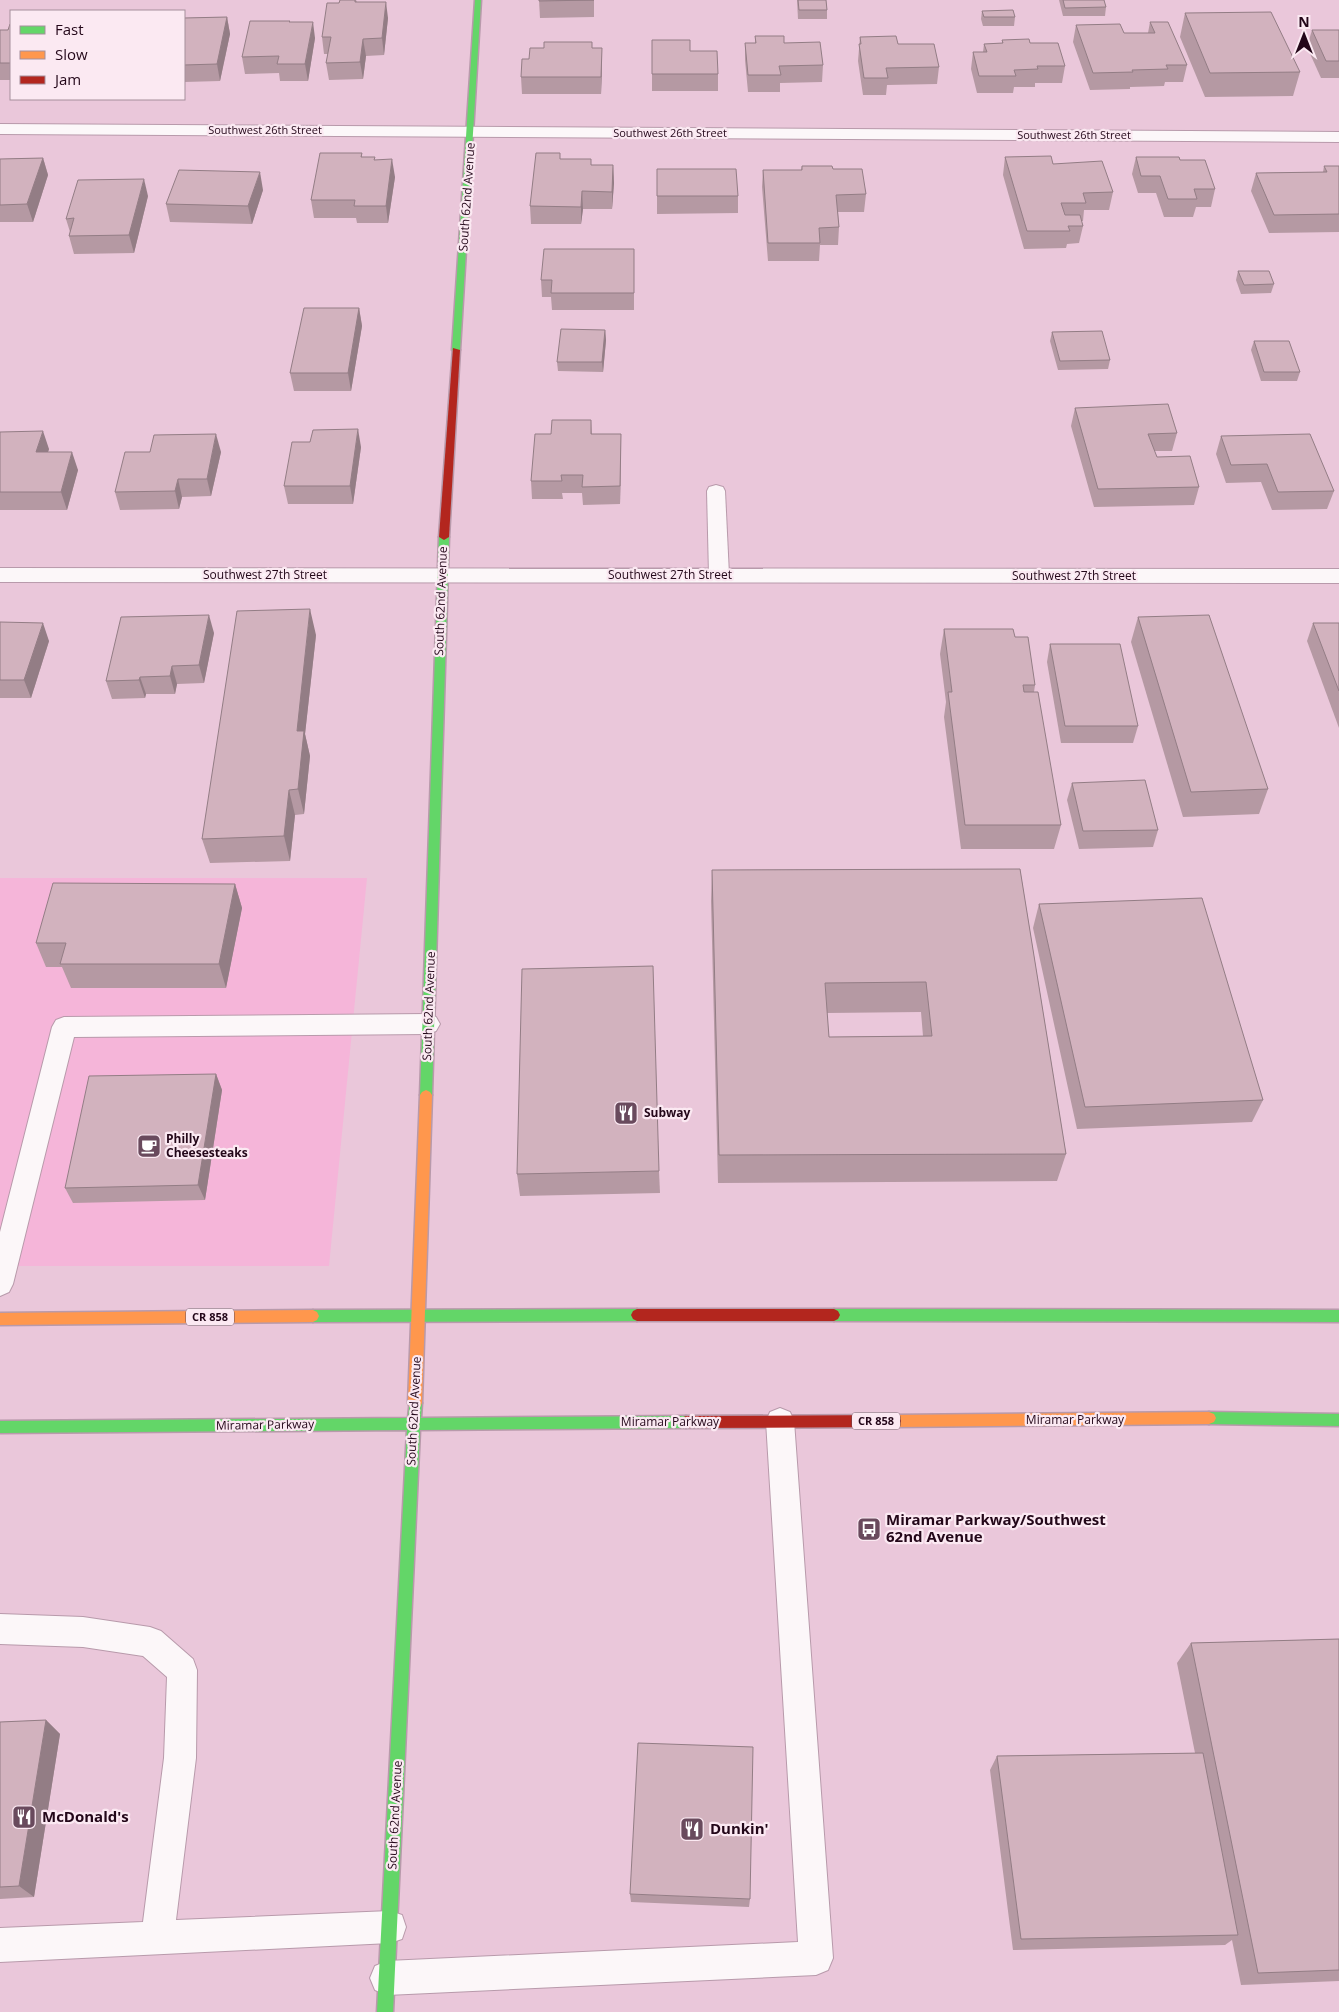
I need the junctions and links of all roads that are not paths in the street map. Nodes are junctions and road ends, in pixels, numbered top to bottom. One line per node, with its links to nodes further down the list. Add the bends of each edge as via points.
1 (478, 0): 3 (street, South 62nd Avenue)
2 (0, 129): 3 (street, Southwest 26th Street)
3 (471, 132): 4 (street, Southwest 26th Street); 7 (street, South 62nd Avenue)
4 (1339, 137)
5 (716, 491): 8 (lane)
6 (0, 575): 7 (street, Southwest 27th Street)
7 (441, 575): 8 (street, Southwest 27th Street); 10 (street, South 62nd Avenue)
8 (719, 575): 9 (street, Southwest 27th Street)
9 (1339, 576)
10 (428, 1024): 11 (lane, via 64,1027); 12 (street, South 62nd Avenue)
11 (0, 1284)
12 (419, 1314): 13 (street, CR 858); 14 (street, CR 858); 17 (street, South 62nd Avenue)
13 (1339, 1316)
14 (0, 1319)
15 (1339, 1420): 16 (street, Miramar Parkway / CR 858)
16 (780, 1421): 17 (street, Miramar Parkway / CR 858); 23 (lane, via 816,1958)
17 (413, 1423): 18 (street, Miramar Parkway / CR 858); 20 (street, South 62nd Avenue)
18 (0, 1427)
19 (0, 1630): 21 (lane, via 83,1632 150,1642 182,1670 180,1758)
20 (390, 1928): 21 (lane); 23 (street, South 62nd Avenue)
21 (157, 1938): 22 (lane)
22 (0, 1945)
23 (387, 1978): 24 (street, South 62nd Avenue)
24 (385, 2012)

